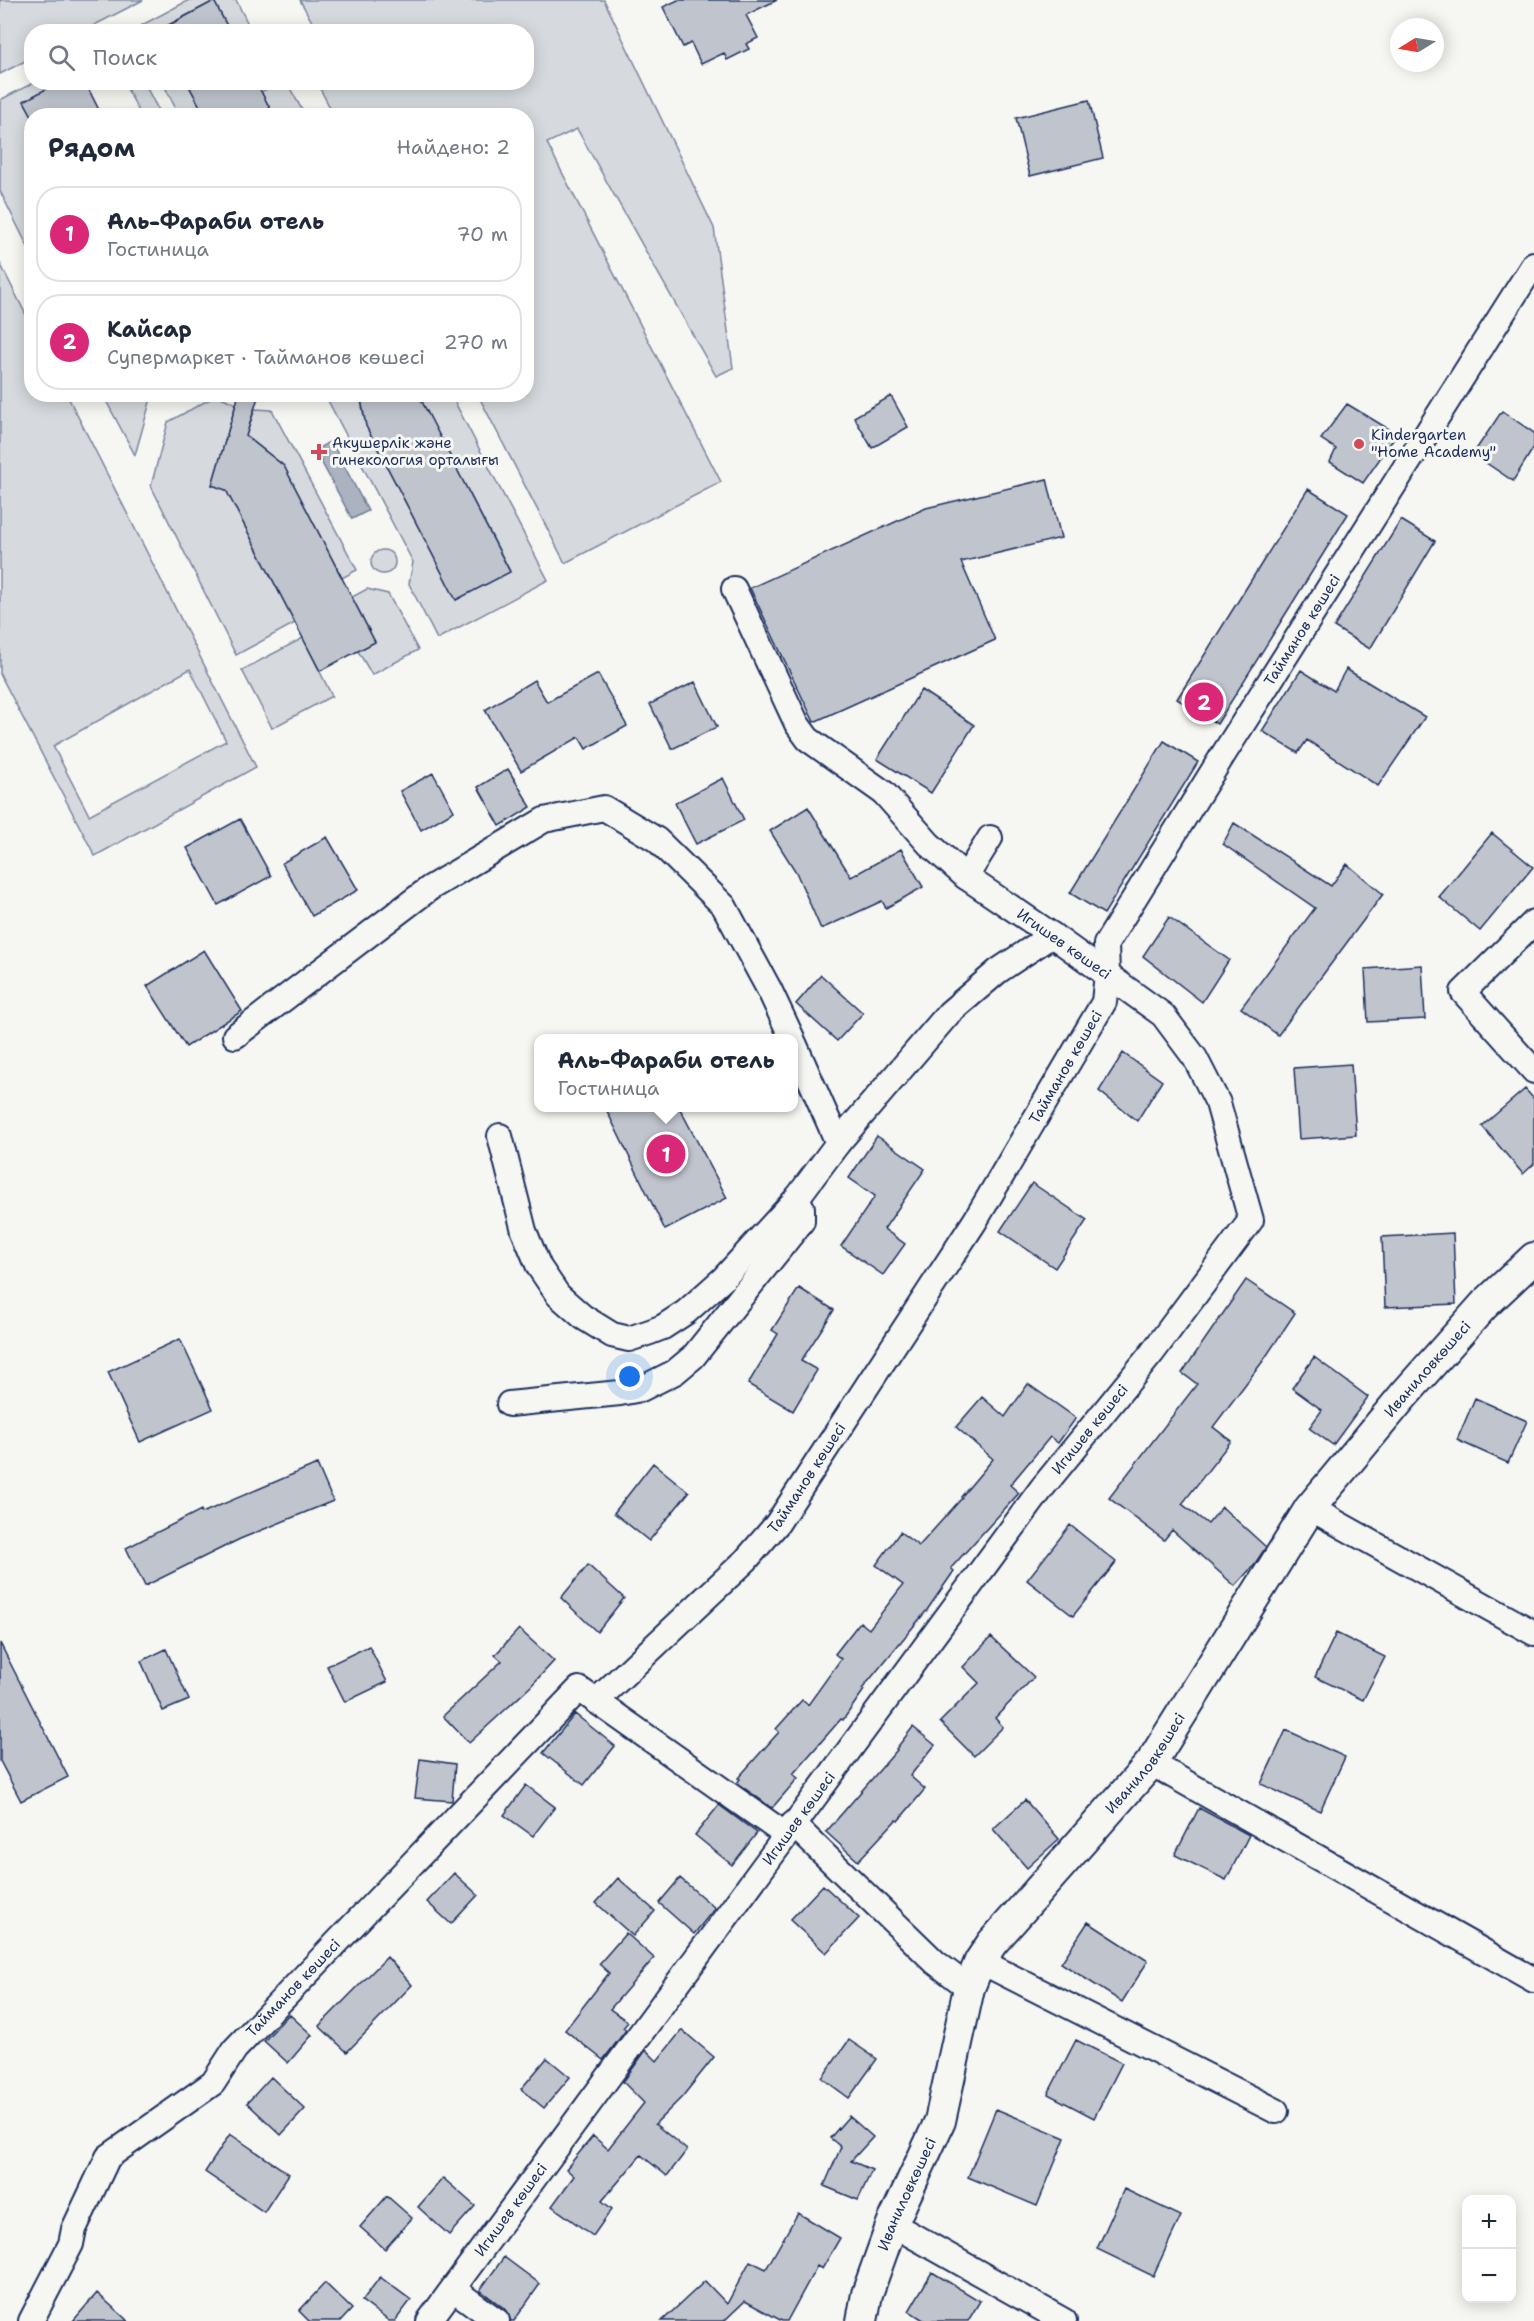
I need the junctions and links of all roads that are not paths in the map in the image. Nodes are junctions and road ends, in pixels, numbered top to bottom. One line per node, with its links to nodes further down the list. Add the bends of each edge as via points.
1 (1534, 264): 7 (street, Тайманов көшесі, via 1106,944)
2 (734, 589): 4 (street, Игишев көшесі, via 797,724 808,739 884,793 929,844)
3 (990, 838): 4 (street)
4 (966, 877): 6 (street, Игишев көшесі)
5 (1534, 922): 11 (street, via 1463,992)
6 (1052, 935): 7 (street, Игишев көшесі); 13 (street, via 998,971 949,1013)
7 (1107, 974): 19 (street, Тайманов көшесі, via 1104,1002 981,1211 777,1524 746,1560); 21 (street, Игишев көшесі, via 1163,1015 1195,1058 1218,1103 1251,1220 1152,1353 1042,1488)
8 (790, 1034): 9 (street, via 724,906 657,840 604,808 544,820 430,888)
9 (235, 1036)
10 (798, 1052): 13 (street)
11 (1534, 1071)
12 (500, 1136): 14 (street, via 524,1231 540,1267 558,1295 583,1317 612,1335 629,1339 663,1327 686,1312 723,1279)
13 (838, 1143): 14 (street)
14 (797, 1198): 16 (street, via 802,1221 693,1357 675,1372 641,1389)
15 (1534, 1258): 17 (street, Иваниловкөшесі, via 1484,1305)
16 (508, 1404)
17 (1310, 1508): 18 (street); 20 (street, Иваниловкөшесі)
18 (1534, 1634)
19 (596, 1701): 21 (street, Тайманов көшесі); 28 (street, Тайманов көшесі, via 579,1689 235,2049 213,2083 108,2157 74,2229 71,2244)
20 (1151, 1763): 22 (street, Иваниловкөшесі); 23 (street)
21 (789, 1830): 24 (street, Тайманов көшесі); 27 (street, Игишев көшесі)
22 (980, 1961): 24 (street, Иваниловкөшесі); 25 (street)
23 (1532, 1974)
24 (969, 1988): 26 (street, Иваниловкөшесі, via 940,2121)
25 (1276, 2111)
26 (892, 2224): 31 (street, Иваниловкөшесі, via 867,2294); 32 (street)
27 (453, 2289): 29 (street, Игишев көшесі); 30 (street)
28 (31, 2321)
29 (429, 2321)
30 (497, 2321)
31 (862, 2321)
32 (1064, 2321)

